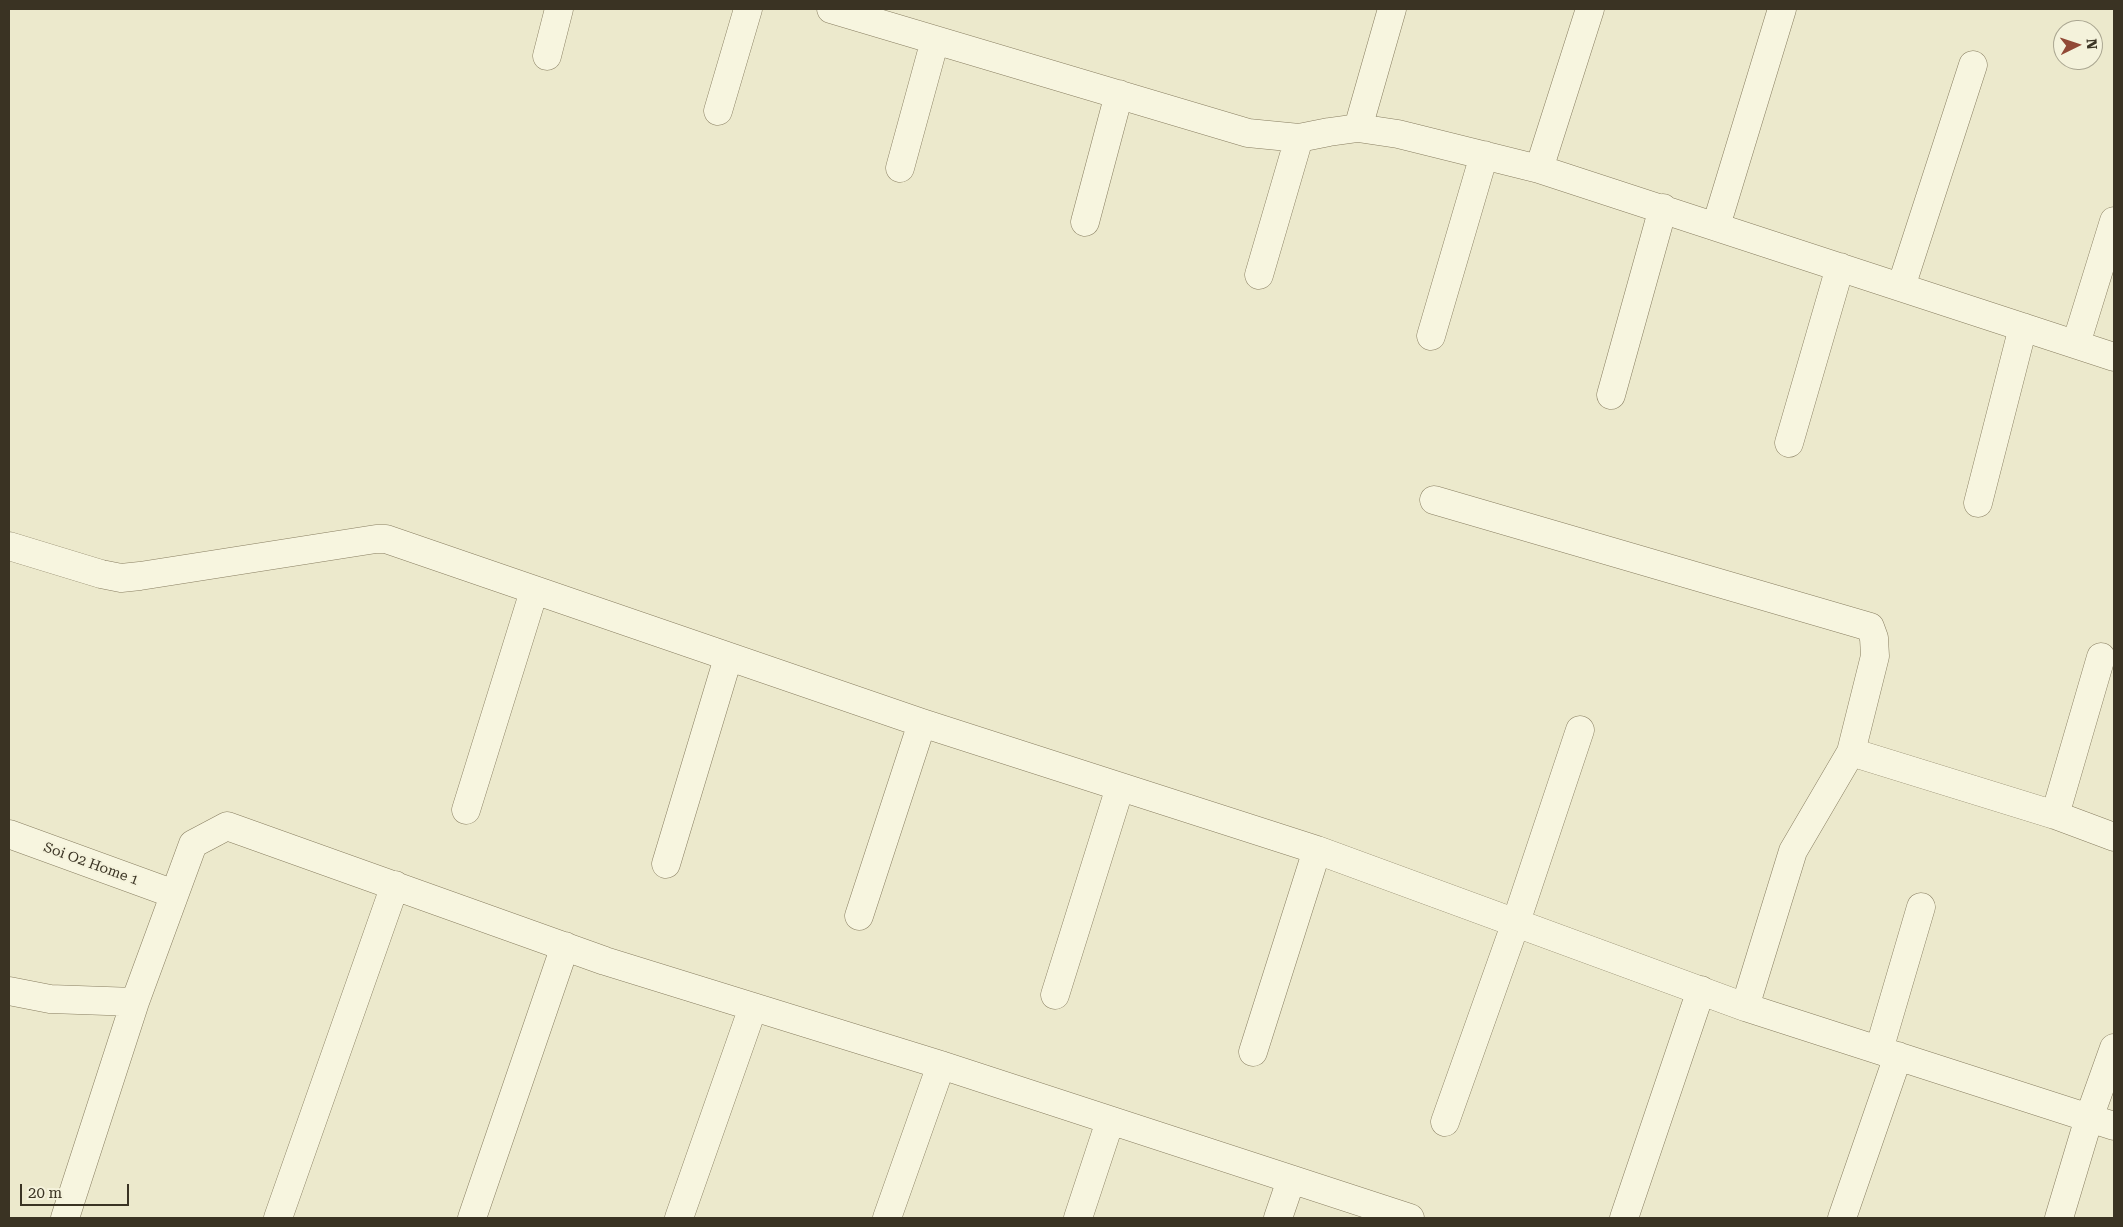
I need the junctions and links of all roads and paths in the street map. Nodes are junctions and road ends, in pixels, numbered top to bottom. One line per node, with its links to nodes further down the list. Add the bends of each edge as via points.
1 (559, 9): 8 (street)
2 (748, 9): 11 (street)
3 (831, 9): 7 (street)
4 (1392, 9): 12 (street)
5 (1590, 9): 16 (street)
6 (1782, 9): 20 (street)
7 (935, 40): 10 (street); 15 (street)
8 (546, 56)
9 (1973, 65): 23 (street)
10 (1118, 94): 13 (street, via 1248,132); 19 (street)
11 (718, 110)
12 (1358, 128): 13 (street); 14 (street, via 1398,134)
13 (1299, 138): 22 (street)
14 (1484, 155): 16 (street); 25 (street)
15 (900, 168)
16 (1539, 169): 17 (street)
17 (1663, 208): 20 (street); 28 (street)
18 (2114, 221): 26 (street)
19 (1084, 222)
20 (1716, 226): 21 (street)
21 (1840, 267): 23 (street); 29 (street)
22 (1259, 275)
23 (1901, 287): 24 (street)
24 (2023, 326): 26 (street); 31 (street)
25 (1431, 336)
26 (2076, 344): 27 (street)
27 (2114, 357)
28 (1612, 395)
29 (1789, 443)
30 (1434, 500): 38 (street, via 1870,627 1875,656)
31 (1978, 504)
32 (9, 546): 33 (street, via 122,578 386,539)
33 (534, 591): 35 (street); 40 (street)
34 (2101, 657): 41 (street)
35 (728, 658): 36 (street); 45 (street)
36 (922, 723): 39 (street); 49 (street)
37 (1580, 730): 50 (street)
38 (1851, 752): 41 (street); 57 (street, via 1793,851)
39 (1120, 787): 44 (street); 54 (street)
40 (466, 810)
41 (2055, 815): 43 (street)
42 (9, 834): 47 (street, Soi O2 Home 1)
43 (2114, 837)
44 (1317, 850): 50 (street); 59 (street)
45 (666, 864)
46 (395, 885): 47 (street, via 227,826 193,844); 51 (street); 68 (street)
47 (174, 894): 55 (street)
48 (1921, 908): 60 (street)
49 (859, 916)
50 (1516, 922): 52 (street); 64 (street)
51 (565, 946): 56 (street); 69 (street)
52 (1701, 990): 57 (street); 75 (street)
53 (9, 991): 55 (street, via 50,999)
54 (1055, 995)
55 (135, 1002): 67 (street)
56 (753, 1007): 61 (street); 70 (street)
57 (1745, 1007): 60 (street)
58 (2114, 1048): 62 (street)
59 (1253, 1052)
60 (1889, 1053): 62 (street); 76 (street)
61 (941, 1065): 63 (street); 71 (street)
62 (2089, 1118): 65 (street); 77 (street)
63 (1110, 1121): 66 (street); 72 (street)
64 (1445, 1122)
65 (2114, 1126)
66 (1291, 1180): 73 (street); 74 (street)
67 (65, 1218)
68 (278, 1218)
69 (472, 1218)
70 (679, 1218)
71 (887, 1218)
72 (1078, 1218)
73 (1278, 1218)
74 (1410, 1218)
75 (1624, 1218)
76 (1842, 1218)
77 (2059, 1218)

